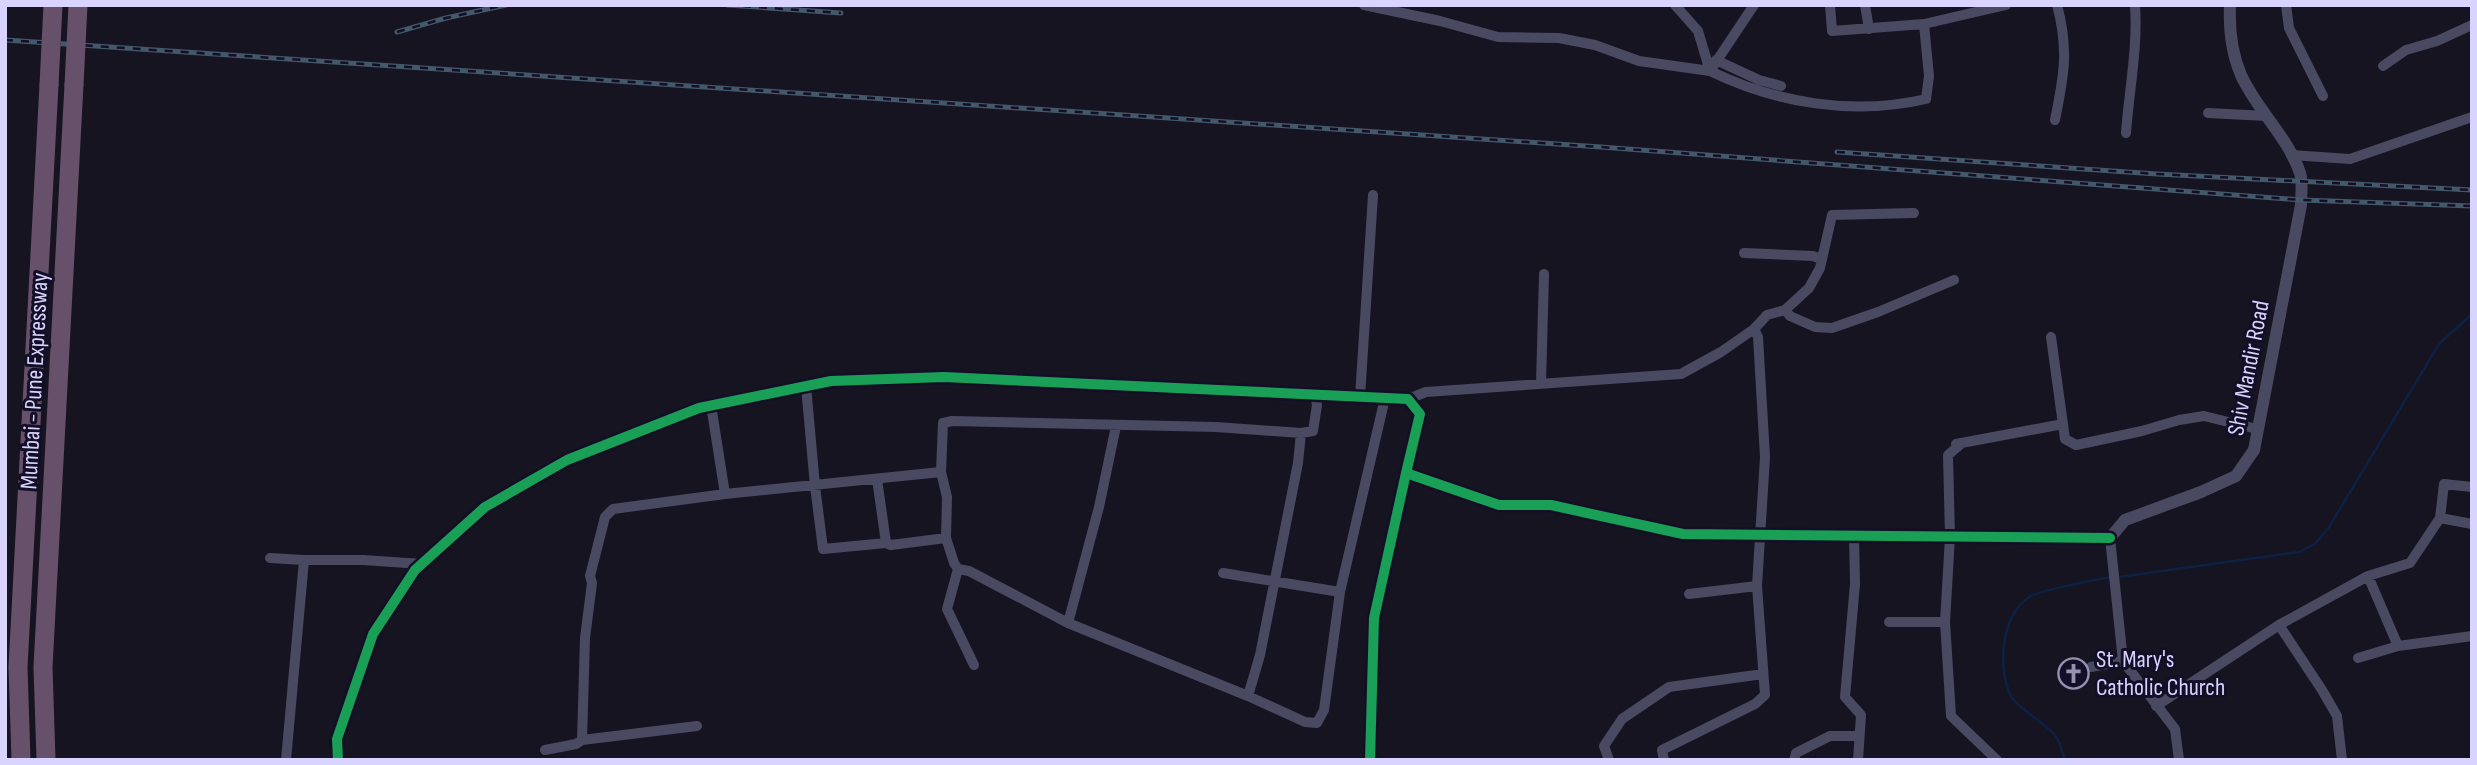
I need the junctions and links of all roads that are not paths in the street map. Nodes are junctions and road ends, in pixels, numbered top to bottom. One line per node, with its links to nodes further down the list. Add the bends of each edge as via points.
1 (53, 5): 88 (highway, Mumbai - Pune Expressway, bridge, via 18,667)
2 (78, 5): 89 (highway, Mumbai - Pune Expressway, bridge, via 43,667)
3 (1364, 5): 18 (street, via 1498,37 1559,38 1639,61)
4 (1675, 5): 18 (street, via 1698,31)
5 (1755, 5): 16 (street)
6 (1830, 5): 15 (street, via 1832,31)
7 (1865, 5): 15 (street)
8 (2007, 5): 13 (street)
9 (2057, 5): 24 (street, via 2064,31 2065,70)
10 (2135, 5): 25 (street, via 2136,51)
11 (2230, 5): 22 (street, Shiv Mandir Road, via 2229,28 2241,74)
12 (2286, 5): 20 (street, via 2289,28)
13 (1924, 24): 15 (street); 18 (street, via 1930,76 1926,99 1902,105 1794,101)
14 (2472, 24): 17 (street, via 2406,50)
15 (1868, 29)
16 (1716, 60): 18 (street); 19 (street)
17 (2383, 66)
18 (1710, 71)
19 (1781, 86)
20 (2323, 96)
21 (2208, 113): 22 (street)
22 (2267, 116): 26 (street, Shiv Mandir Road)
23 (2472, 117): 26 (street, via 2350,159)
24 (2055, 120)
25 (2126, 133)
26 (2291, 155): 45 (street, Shiv Mandir Road, via 2300,174 2301,205)
27 (1373, 195): 39 (street)
28 (1914, 214): 30 (street, via 1832,215)
29 (1744, 253): 30 (street)
30 (1821, 259): 33 (street, via 1809,288)
31 (1544, 274): 36 (street)
32 (1954, 280): 33 (street, via 1832,328 1815,327)
33 (1785, 310): 34 (street, via 1767,315)
34 (1754, 329): 36 (street, via 1681,374); 55 (street, via 1765,457)
35 (2051, 337): 43 (street)
36 (1541, 383): 41 (street, via 1426,392)
37 (806, 386): 38 (street, via 944,377); 42 (street); 50 (street)
38 (1315, 395): 39 (street); 46 (street, via 1313,431)
39 (1360, 397): 40 (street)
40 (1385, 398): 41 (street); 69 (street)
41 (1408, 399): 48 (street, via 1420,414)
42 (710, 405): 52 (street); 63 (street, via 568,460 485,507)
43 (2063, 424): 45 (street, via 2065,439 2076,445 2204,416); 57 (street, via 1956,444 1948,455)
44 (1116, 426): 46 (street); 47 (street, via 943,423); 73 (street, via 1100,508)
45 (2257, 429): 59 (street, Shiv Mandir Road, via 2253,450 2236,476 2125,520)
46 (1301, 433): 67 (street)
47 (941, 472): 49 (street); 58 (street, via 947,497)
48 (1406, 473): 55 (street, via 1499,505 1551,505 1683,534); 92 (street, via 1374,618)
49 (877, 479): 50 (street); 60 (street)
50 (815, 486): 52 (street); 60 (street, via 823,549)
51 (2472, 486): 53 (street, via 2444,484)
52 (725, 494): 86 (street, via 612,509 605,517 590,576)
53 (2440, 518): 54 (street); 66 (street, via 2410,563)
54 (2472, 524)
55 (1758, 535): 56 (street); 68 (street)
56 (1854, 536): 57 (street); 85 (street, via 1855,584 1845,697 1861,715)
57 (1950, 537): 59 (street); 72 (street)
58 (946, 538): 60 (street); 64 (street)
59 (2110, 538): 78 (street)
60 (886, 543)
61 (270, 558): 62 (street)
62 (303, 560): 63 (street); 90 (street)
63 (422, 564): 91 (street, via 373,635 337,739)
64 (958, 569): 73 (street); 79 (street, via 947,609)
65 (1223, 573): 67 (street)
66 (2368, 576): 74 (street); 76 (street)
67 (1273, 581): 69 (street); 82 (street)
68 (1757, 586): 70 (street); 81 (street)
69 (1340, 592): 82 (street, via 1324,710 1317,723)
70 (1689, 594)
71 (1889, 622): 72 (street)
72 (1945, 622): 97 (street, via 1951,716)
73 (1068, 623): 82 (street)
74 (2279, 625): 83 (street); 99 (street, via 2337,716)
75 (2472, 636): 76 (street)
76 (2398, 646): 77 (street)
77 (2358, 658)
78 (2123, 661): 80 (street); 83 (street)
79 (974, 665)
80 (2091, 667)
81 (1763, 674): 93 (street, via 1669,687 1622,719 1604,746); 94 (street, via 1766,695 1662,750)
82 (1248, 696)
83 (2156, 706): 98 (street, via 2175,729)
84 (697, 726): 86 (street)
85 (1858, 736): 95 (street, via 1830,736 1796,753); 96 (street)
86 (582, 740): 87 (street)
87 (545, 750)
88 (21, 760)
89 (46, 760)
90 (286, 760)
91 (338, 760)
92 (1370, 760)
93 (1609, 760)
94 (1664, 760)
95 (1794, 760)
96 (1858, 760)
97 (1997, 760)
98 (2179, 760)
99 (2342, 760)

